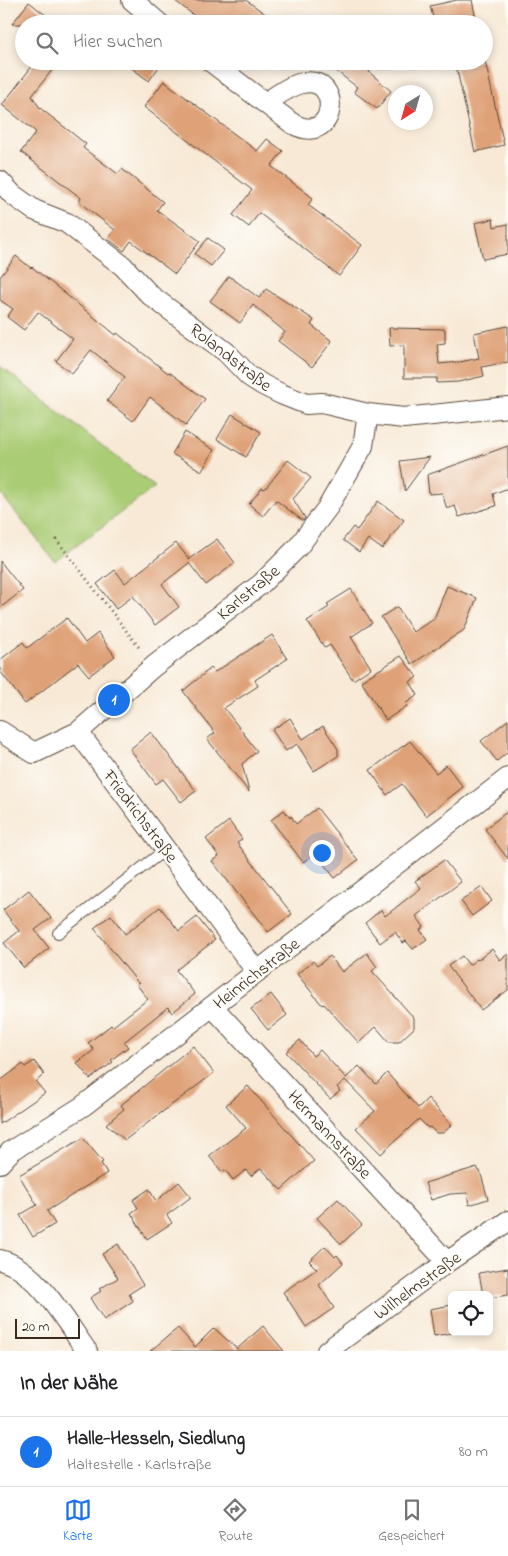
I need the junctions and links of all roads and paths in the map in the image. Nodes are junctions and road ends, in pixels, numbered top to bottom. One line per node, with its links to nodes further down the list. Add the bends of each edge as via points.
1 (132, 0): 2 (street)
2 (150, 15)
3 (222, 70): 4 (street)
4 (265, 103)
5 (0, 181): 7 (street, Rolandstraße, via 34,210 67,223 123,266 150,295 226,352 263,386 306,404 322,403)
6 (508, 407): 7 (street, Rolandstraße, via 404,418)
7 (368, 414): 9 (street, Karlstraße, via 363,446 328,507 298,547 261,584)
8 (56, 539): 9 (path)
9 (154, 666): 11 (street, Karlstraße)
10 (0, 731): 11 (street, via 34,753)
11 (78, 732): 13 (street, Friedrichstraße)
12 (508, 778): 15 (street, Heinrichstraße)
13 (166, 849): 14 (lane); 15 (street, Friedrichstraße)
14 (58, 933)
15 (257, 972): 16 (street, Heinrichstraße)
16 (212, 1006): 17 (street, Heinrichstraße, via 83,1106 11,1151); 20 (street, Hermannstraße)
17 (0, 1163)
18 (508, 1221): 20 (street, Wilhelmstraße)
19 (0, 1260): 21 (street, via 10,1262 35,1280)
20 (447, 1262): 22 (street, Wilhelmstraße)
21 (88, 1351)
22 (327, 1351)

